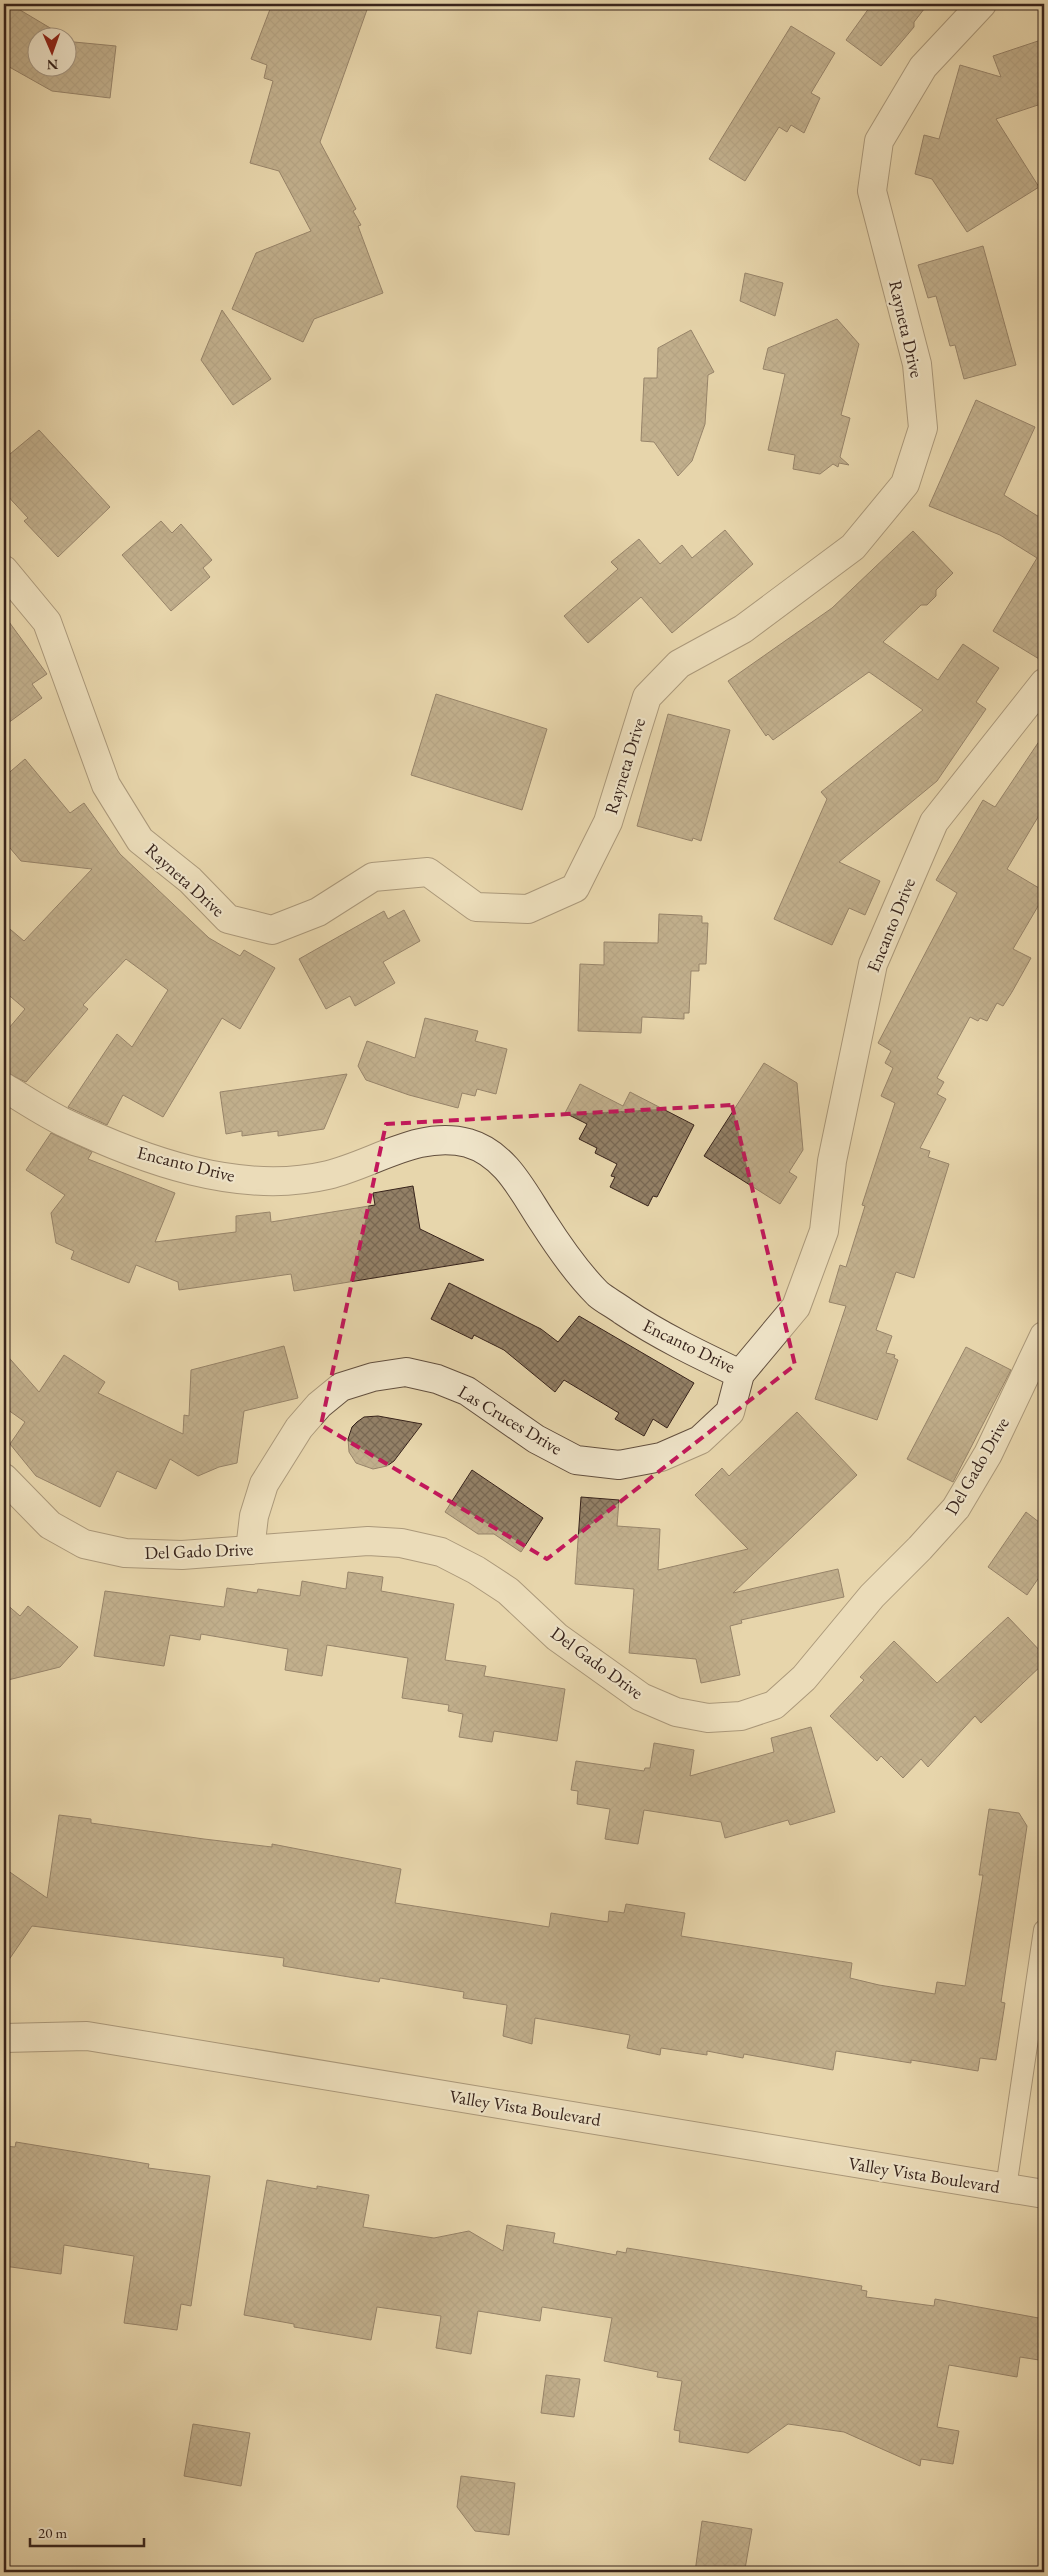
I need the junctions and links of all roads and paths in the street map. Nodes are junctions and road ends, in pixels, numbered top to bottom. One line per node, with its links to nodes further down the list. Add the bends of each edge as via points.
1 (982, 4): 2 (street, Rayneta Drive, via 922,67 878,141 872,191 917,364 923,428 905,484 853,547 743,629 680,664 647,697 608,822 575,888 528,909 476,907 428,872 373,876 318,912 272,930 228,919 190,880 140,840 106,785 47,622)
2 (4, 570)
3 (1044, 683): 6 (street, Encanto Drive, via 934,822 873,964 832,1161 824,1231 796,1306)
4 (4, 1087): 6 (street, Encanto Drive, via 62,1122 127,1149 229,1178 280,1181 327,1176 401,1148 438,1141 467,1143 491,1152 516,1178 573,1265 599,1295 648,1328)
5 (1044, 1336): 8 (street, Del Gado Drive, via 988,1454 956,1508 872,1596 804,1678 774,1705 741,1716 708,1718 676,1712 641,1697 557,1637 508,1591 441,1552 401,1543 368,1541)
6 (740, 1374): 8 (street, Las Cruces Drive, via 730,1412 700,1440 661,1457 619,1464 576,1460 536,1439 466,1391 437,1379 406,1372 373,1377 341,1387 299,1428 269,1475 254,1516)
7 (4, 1478): 8 (street, Del Gado Drive, via 50,1525 84,1544 125,1553 182,1555)
8 (250, 1550)
9 (1044, 1930): 11 (lane)
10 (4, 2038): 11 (street, Valley Vista Boulevard, via 87,2036)
11 (1006, 2188): 12 (street, Valley Vista Boulevard)
12 (1044, 2194)

